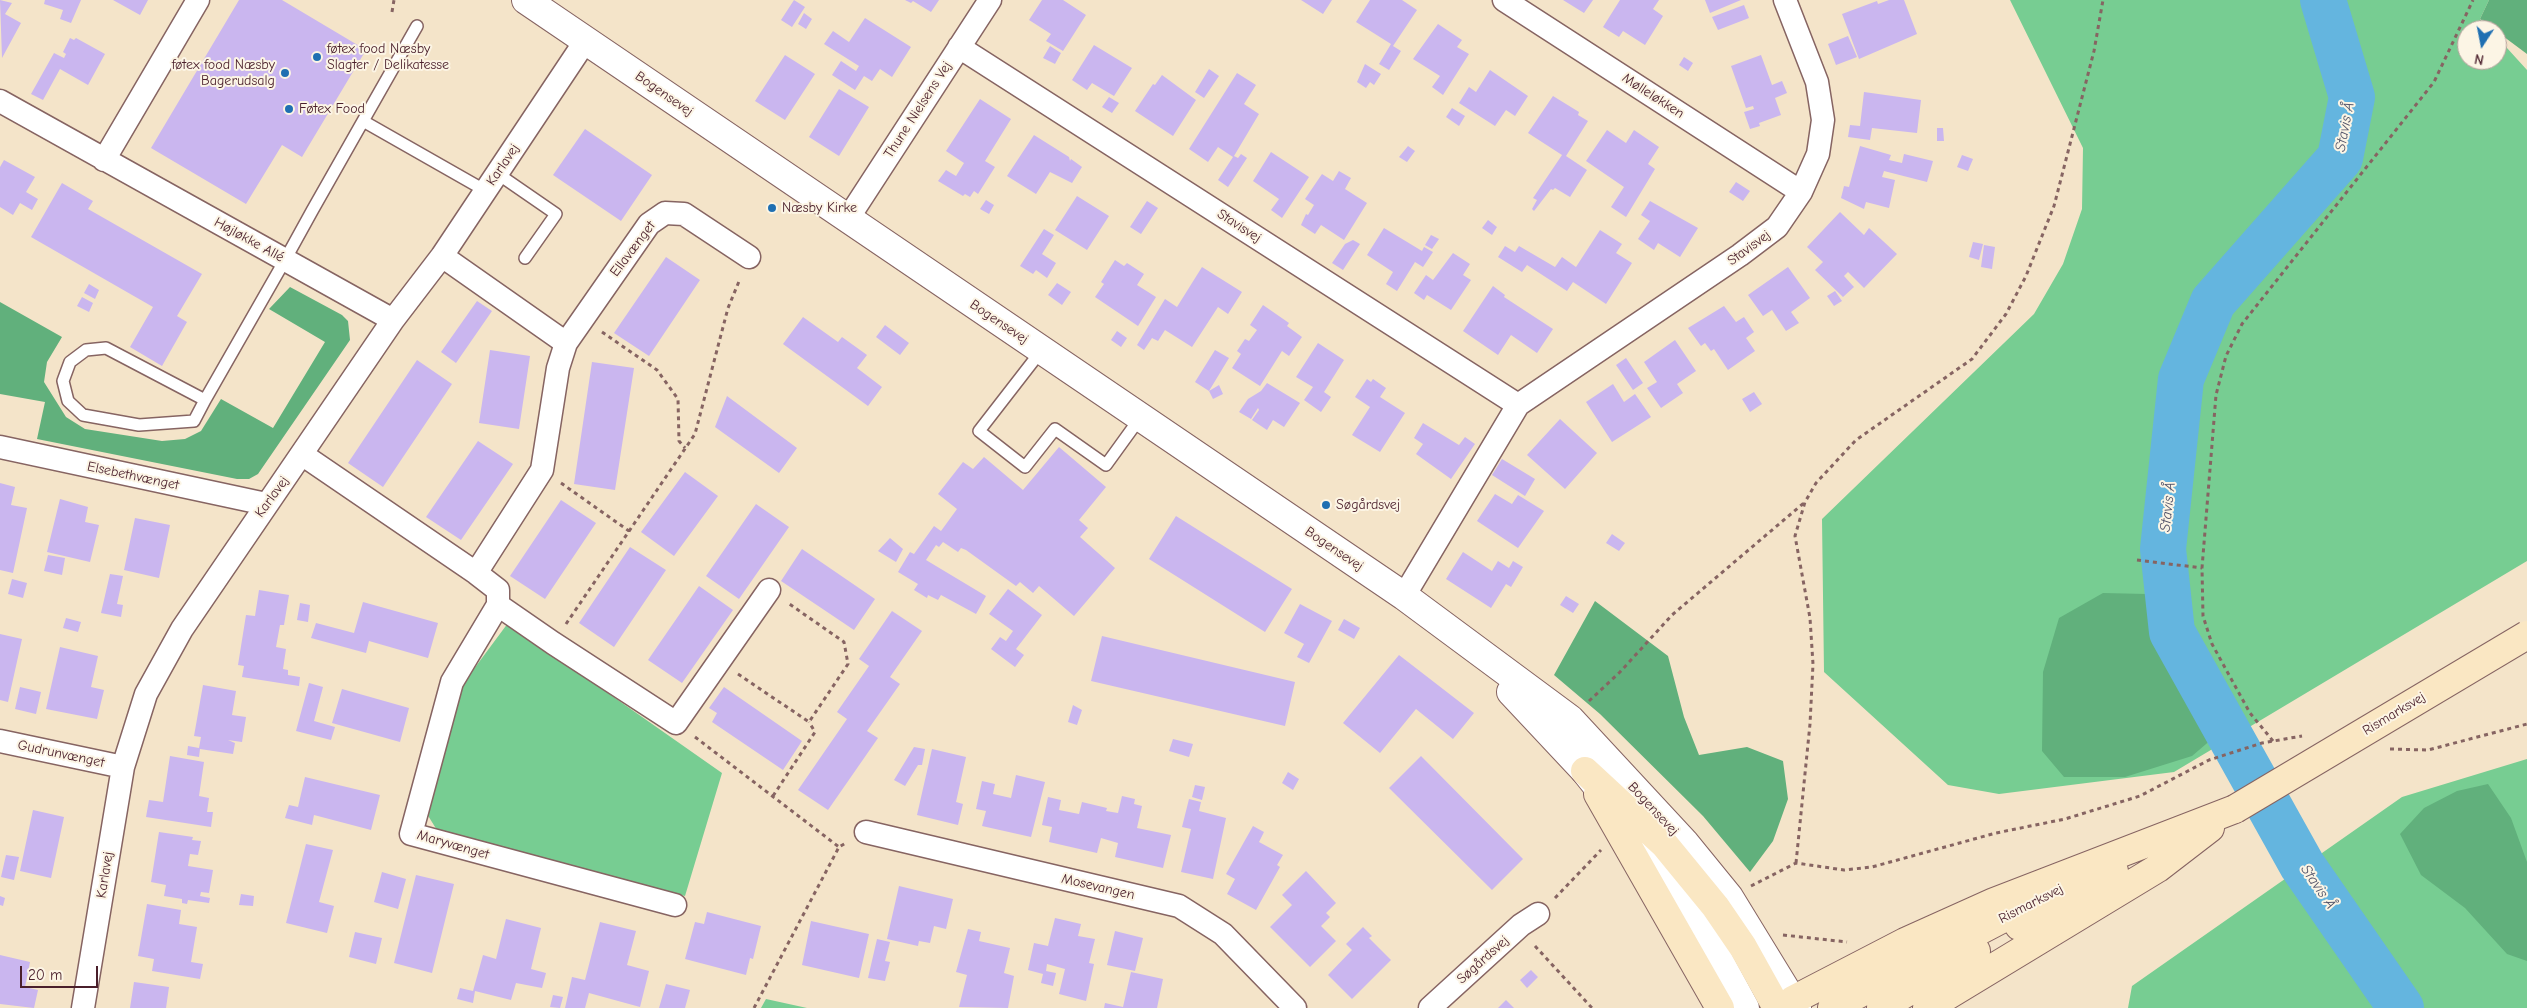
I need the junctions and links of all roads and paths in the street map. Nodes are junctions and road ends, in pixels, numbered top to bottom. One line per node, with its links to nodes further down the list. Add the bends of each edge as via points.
1 (198, 0): 15 (street)
2 (394, 0): 9 (path)
3 (526, 0): 11 (street, Bogensevej)
4 (990, 0): 12 (street, Thune Nielsens Vej)
5 (1504, 0): 17 (street, Mølleløkken)
6 (1785, 0): 17 (street, Stavisvej, via 1817,82 1823,120 1818,154)
7 (2103, 0): 34 (path, via 2094,51 2054,206 2026,276 2006,314 1972,359 1856,440 1816,484)
8 (2473, 0): 38 (path, via 2434,82 2242,324 2226,356 2216,395)
9 (392, 12)
10 (417, 26): 14 (lane)
11 (586, 40): 16 (street, Karlavej); 18 (street, Bogensevej)
12 (959, 47): 18 (street, Thune Nielsens Vej); 28 (street, Stavisvej)
13 (0, 101): 15 (street, Højløkke Allé)
14 (363, 121): 16 (lane); 22 (lane)
15 (104, 160): 22 (street, Højløkke Allé)
16 (492, 182): 19 (street, Karlavej); 21 (lane, via 556,214)
17 (1801, 192): 28 (street, Stavisvej, via 1777,227 1740,255)
18 (847, 220): 26 (street, Bogensevej)
19 (442, 256): 24 (street, Karlavej); 25 (street)
20 (749, 256): 23 (street, Ellavænget, via 684,214 665,213 649,224); 31 (path, via 728,308 695,434)
21 (525, 258)
22 (285, 260): 24 (street, Højløkke Allé); 27 (lane)
23 (583, 319): 25 (street, Ellavænget); 31 (path, via 657,370 678,399 680,441)
24 (394, 320): 32 (street, Karlavej)
25 (566, 343): 33 (street, Ellavænget, via 558,368)
26 (1041, 351): 29 (street, Bogensevej); 29 (lane, via 979,432 1025,467 1054,429 1106,465)
27 (205, 400): 27 (lane, via 194,421 139,425 83,415 68,401 63,381 70,362 86,350 106,348)
28 (1518, 405): 41 (street, Stavisvej)
29 (1140, 418): 41 (street, Bogensevej)
30 (0, 447): 35 (street, Elsebethvænget)
31 (685, 448): 36 (path)
32 (303, 455): 35 (street, Karlavej); 39 (street)
33 (542, 470): 36 (path); 39 (street, Ellavænget)
34 (1805, 502): 47 (path, via 1672,616); 58 (path, via 1795,536 1810,618 1813,664)
35 (266, 504): 51 (street, Karlavej, via 182,629 146,694)
36 (629, 531): 44 (path)
37 (2137, 560): 38 (path)
38 (2202, 568): 58 (path, via 2203,616 2212,644 2250,713 2273,741 2209,760 2140,796 2064,819 1996,833 1872,867 1844,870)
39 (476, 572): 42 (street, via 498,590)
40 (769, 590): 46 (street); 48 (path, via 844,642 848,664)
41 (1404, 596): 45 (street, Bogensevej)
42 (498, 605): 44 (street); 60 (street, Maryvænget, via 452,682 411,834)
43 (2527, 635): 54 (main road, Rismarksvej, bridge)
44 (553, 644): 49 (street)
45 (1470, 647): 47 (street, Bogensevej); 52 (street, Bogensevej)
46 (719, 661): 48 (path); 49 (street)
47 (1570, 720): 59 (street, Bogensevej, via 1685,843)
48 (808, 722): 53 (path, via 815,732)
49 (676, 723): 53 (path)
50 (0, 741): 51 (street, Gudrunvænget)
51 (123, 767): 65 (street, Karlavej)
52 (1586, 771): 64 (main road, via 1665,845 1716,906 1743,947); 70 (main road); 71 (street, Bogensevej, via 1683,894)
53 (773, 796): 57 (path)
54 (2236, 809): 63 (main road, via 1994,902); 72 (main road, Rismarksvej, via 2078,880); 73 (main road, via 2084,887); 74 (main road, Rismarksvej, via 2158,868)
55 (866, 832): 57 (path); 67 (street, Mosevangen, via 1179,906 1223,934)
56 (1606, 845): 61 (path)
57 (840, 847): 66 (path)
58 (1796, 863): 59 (path)
59 (1729, 897): 62 (street, Bogensevej)
60 (675, 905)
61 (1530, 920): 68 (street, Søgårdsvej); 69 (path, via 1538,951)
62 (1750, 931): 63 (path); 64 (street, Bogensevej)
63 (1895, 947): 64 (main road)
64 (1789, 1005)
65 (83, 1008)
66 (754, 1008)
67 (1295, 1008)
68 (1430, 1008)
69 (1592, 1008)
70 (1720, 1008)
71 (1746, 1008)
72 (1832, 1008)
73 (1881, 1008)
74 (1927, 1008)

